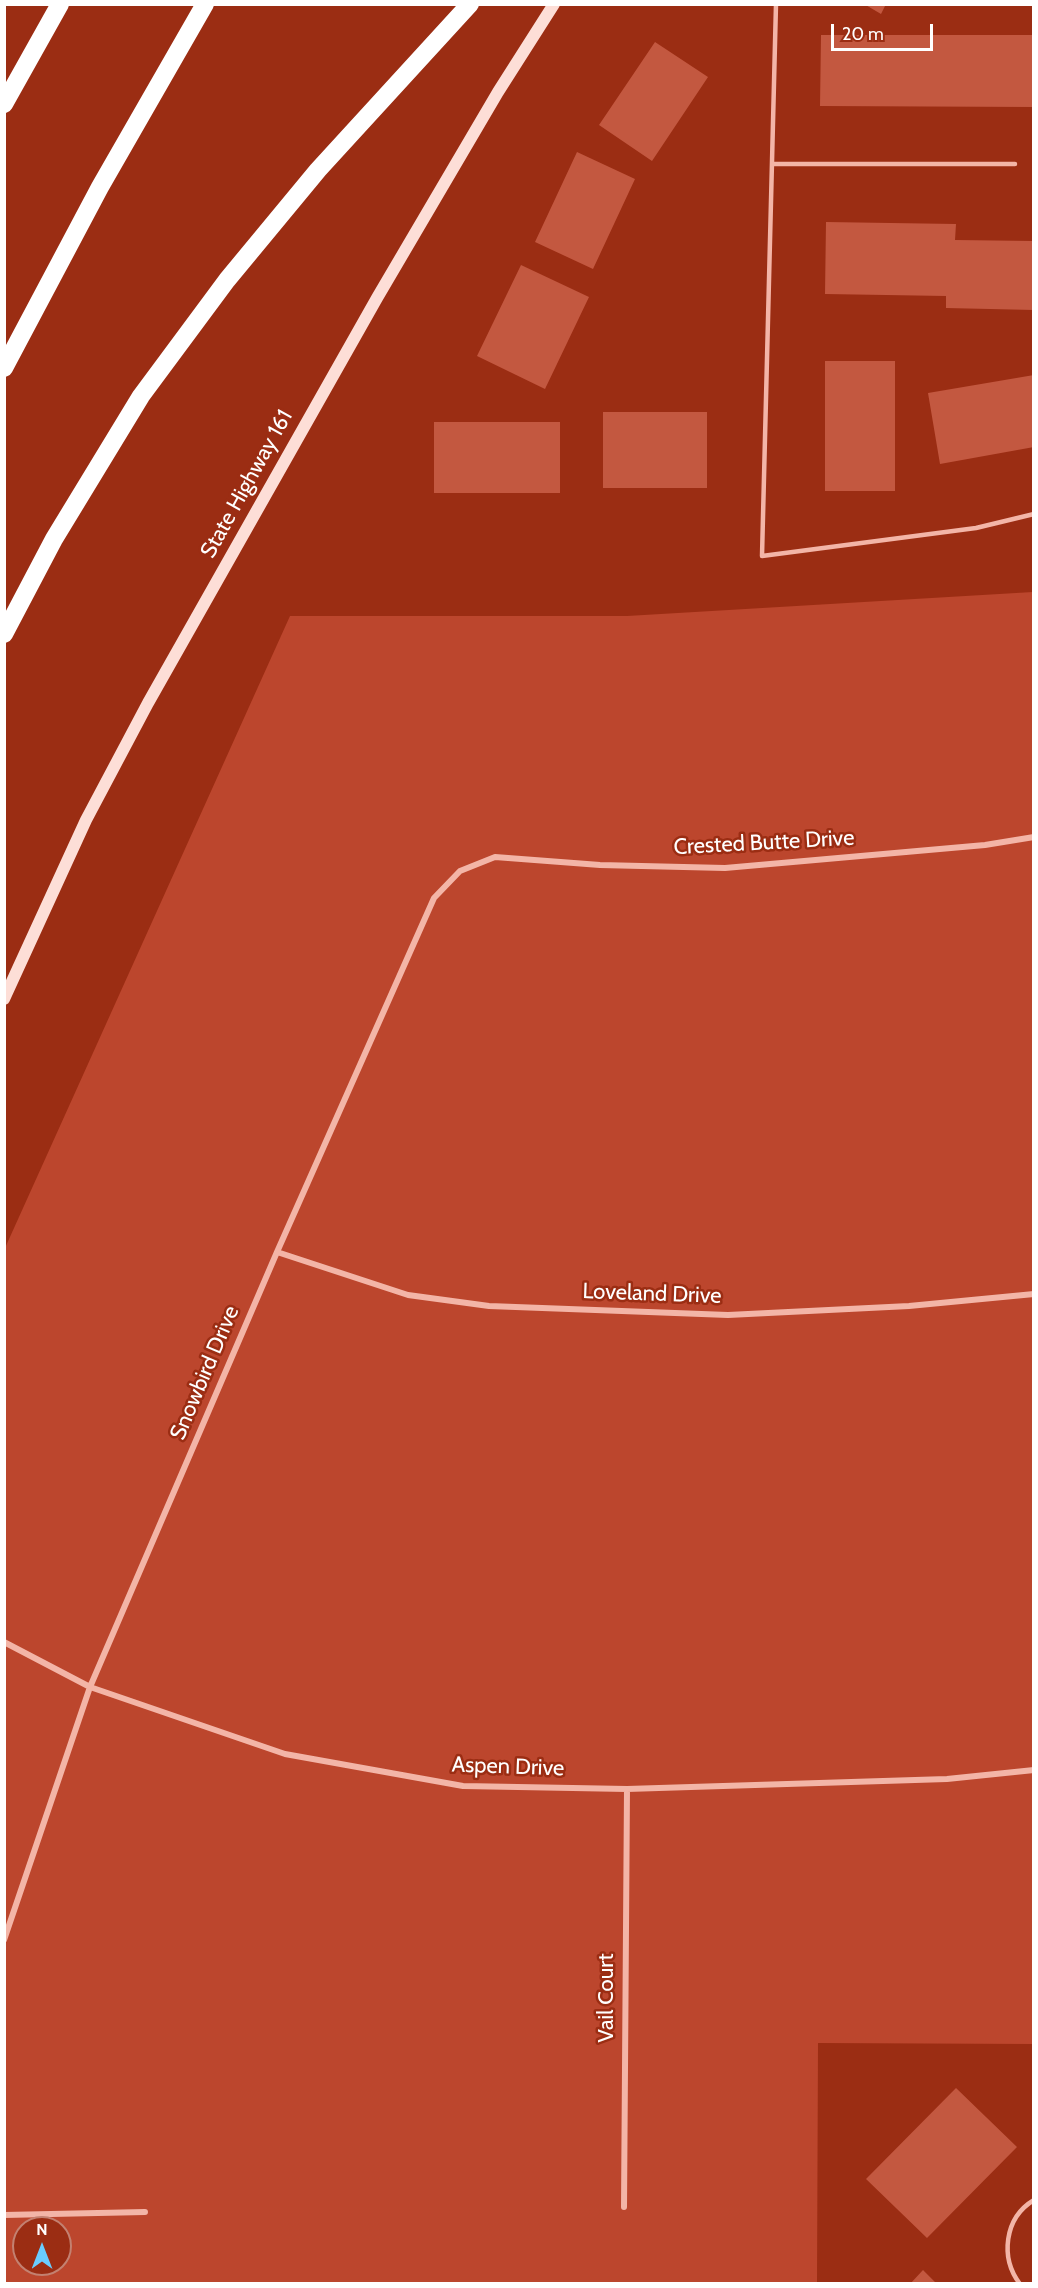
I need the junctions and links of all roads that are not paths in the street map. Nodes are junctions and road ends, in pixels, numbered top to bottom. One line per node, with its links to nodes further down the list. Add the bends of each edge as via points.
1 (60, 4): 6 (highway)
2 (205, 4): 9 (highway, via 100,187)
3 (470, 4): 11 (highway, via 318,170 227,280 141,396 54,539)
4 (555, 4): 14 (main road, State Highway 161, via 376,298 148,703 86,820)
5 (776, 4): 7 (lane)
6 (4, 104)
7 (772, 165): 8 (lane); 10 (lane, via 762,556 976,528)
8 (1015, 165)
9 (4, 368)
10 (1034, 514)
11 (4, 634)
12 (1034, 837): 13 (street, Crested Butte Drive, via 985,845 725,868 600,865)
13 (495, 856): 15 (street, Snowbird Drive, via 460,871 434,898)
14 (4, 999)
15 (277, 1252): 16 (street, Loveland Drive, via 408,1295 489,1306 728,1315 909,1306); 18 (street, Snowbird Drive)
16 (1034, 1294)
17 (4, 1642): 18 (street, Aspen Drive)
18 (90, 1687): 20 (street, Aspen Drive, via 285,1754 463,1786); 21 (street, Snowbird Drive)
19 (1034, 1770): 20 (street, Aspen Drive, via 947,1779)
20 (627, 1789): 23 (street, Vail Court)
21 (4, 1940)
22 (1034, 2200): 26 (lane, via 1019,2213 1007,2243 1013,2275)
23 (624, 2207)
24 (145, 2212): 25 (street)
25 (4, 2215)
26 (1020, 2283)

